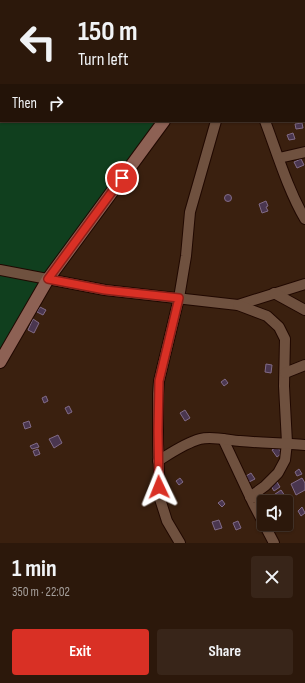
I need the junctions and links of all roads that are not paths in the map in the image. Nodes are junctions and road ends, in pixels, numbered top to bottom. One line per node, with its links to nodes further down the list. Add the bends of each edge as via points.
1 (216, 122): 11 (street, via 190,212)
2 (265, 122): 5 (street)
3 (165, 123): 8 (street)
4 (305, 152): 5 (street)
5 (279, 158): 6 (street, via 298,208)
6 (305, 219)
7 (0, 270): 8 (street)
8 (48, 279): 11 (street, via 105,290); 14 (street)
9 (305, 284): 10 (street)
10 (274, 293): 12 (street); 13 (street)
11 (179, 298): 12 (street); 20 (street, via 159,381)
12 (238, 305): 16 (street, via 267,316 279,327 285,339)
13 (305, 310)
14 (0, 362)
15 (305, 365): 16 (street)
16 (285, 373): 18 (street)
17 (223, 439): 18 (street); 20 (street, via 200,439); 21 (street)
18 (287, 443): 19 (street); 21 (street, via 285,460 278,473)
19 (305, 445)
20 (158, 461): 22 (street, via 160,499 167,521)
21 (250, 497): 23 (street)
22 (180, 543)
23 (274, 543)

